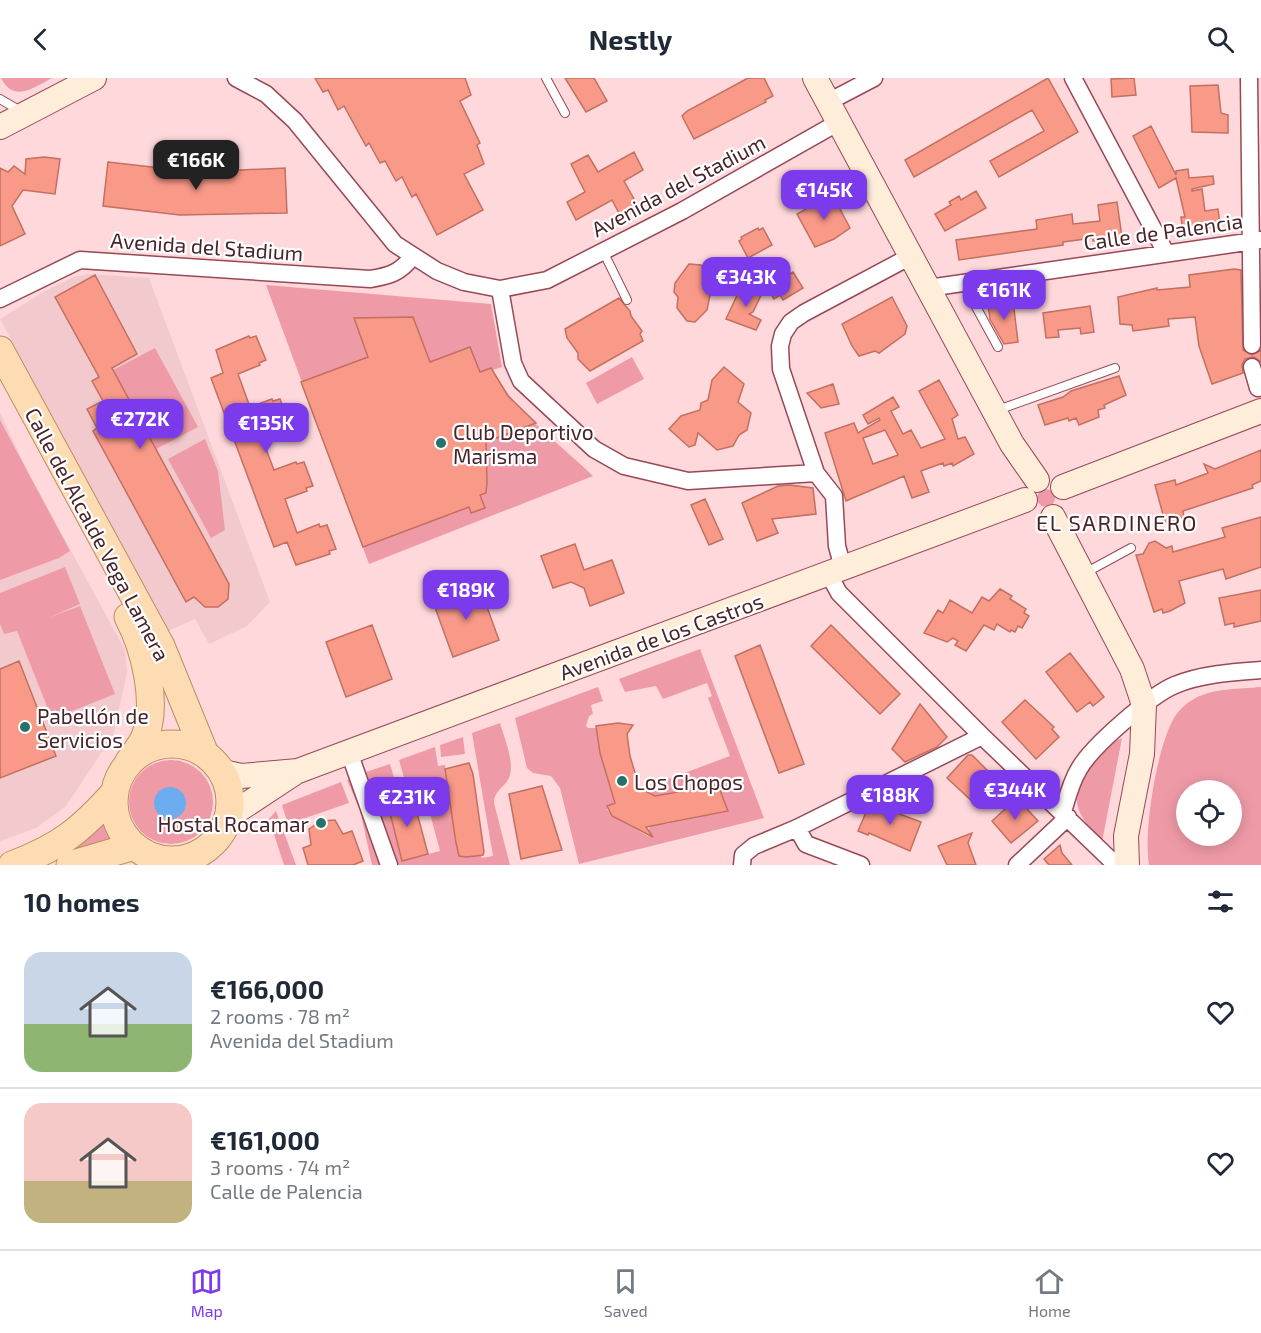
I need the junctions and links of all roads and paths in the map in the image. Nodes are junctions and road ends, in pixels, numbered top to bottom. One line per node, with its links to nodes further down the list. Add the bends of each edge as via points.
1 (94, 78): 8 (main road)
2 (236, 78): 18 (street, Avenida del Stadium, via 266,94 295,121 394,244)
3 (546, 78): 12 (lane)
4 (815, 78): 11 (main road)
5 (874, 78): 11 (street, Avenida del Stadium)
6 (1073, 78): 16 (street)
7 (1249, 78): 9 (street)
8 (49, 103): 10 (main road); 13 (main road)
9 (1256, 104): 14 (street)
10 (6, 108)
11 (833, 112): 15 (street, Avenida del Stadium, via 682,211); 17 (main road)
12 (565, 113)
13 (0, 127)
14 (1257, 241): 16 (street, Calle de Palencia); 24 (street)
15 (603, 251): 21 (street, Avenida del Stadium, via 547,280); 23 (lane)
16 (1166, 253): 19 (street, Calle de Palencia)
17 (911, 256): 20 (main road); 32 (street, via 804,313 783,334 783,379)
18 (412, 257): 21 (street, Avenida del Stadium, via 464,282); 22 (street, Avenida del Stadium, via 403,270 370,279 80,260)
19 (963, 283): 20 (street, Calle de Palencia); 25 (lane)
20 (928, 288): 31 (main road)
21 (501, 289): 32 (street, via 513,363 521,381 594,449 624,466 688,481)
22 (0, 300)
23 (627, 300)
24 (1252, 345)
25 (998, 347)
26 (0, 350): 45 (main road, Calle del Alcalde Vega Lamera, via 161,646)
27 (1252, 367): 30 (street)
28 (1115, 368): 31 (lane)
29 (0, 381): 44 (main road, Calle del Alcalde Vega Lamera, via 140,642 150,695 148,716 144,739)
30 (1260, 399): 34 (main road)
31 (995, 411): 33 (main road)
32 (816, 473): 38 (street, via 834,496)
33 (1037, 480): 34 (main road, via 1052,479); 35 (main road, via 1030,484)
34 (1063, 487): 36 (main road, via 1066,504)
35 (1025, 500): 36 (main road, via 1033,514); 38 (main road, Avenida de los Castros)
36 (1053, 518): 39 (main road)
37 (1131, 548): 39 (lane)
38 (836, 571): 42 (street, via 839,592); 43 (main road, Avenida de los Castros)
39 (1082, 575): 41 (main road, via 1132,669)
40 (1261, 670): 41 (street, via 1178,684)
41 (1144, 705): 48 (street, via 1090,753 1078,769); 60 (main road, via 1142,754 1126,836)
42 (982, 736): 48 (street); 50 (street)
43 (349, 752): 46 (main road, Avenida de los Castros); 55 (street)
44 (128, 763): 45 (main road, via 153,746 167,743 186,745); 47 (main road)
45 (214, 763): 46 (main road, Avenida de los Castros, via 241,776); 49 (main road, via 230,798)
46 (298, 771): 49 (main road, Avenida de los Castros)
47 (115, 792): 51 (main road, via 115,815); 53 (main road, via 70,837)
48 (1065, 815): 58 (street); 59 (street)
49 (229, 816): 52 (main road, via 219,836)
50 (797, 828): 56 (street, via 754,846 743,855); 57 (street, via 806,844)
51 (138, 855): 52 (main road); 54 (main road)
52 (191, 860)
53 (12, 865)
54 (70, 865)
55 (388, 865)
56 (742, 865)
57 (861, 865)
58 (1017, 865)
59 (1116, 865)
60 (1127, 865)

